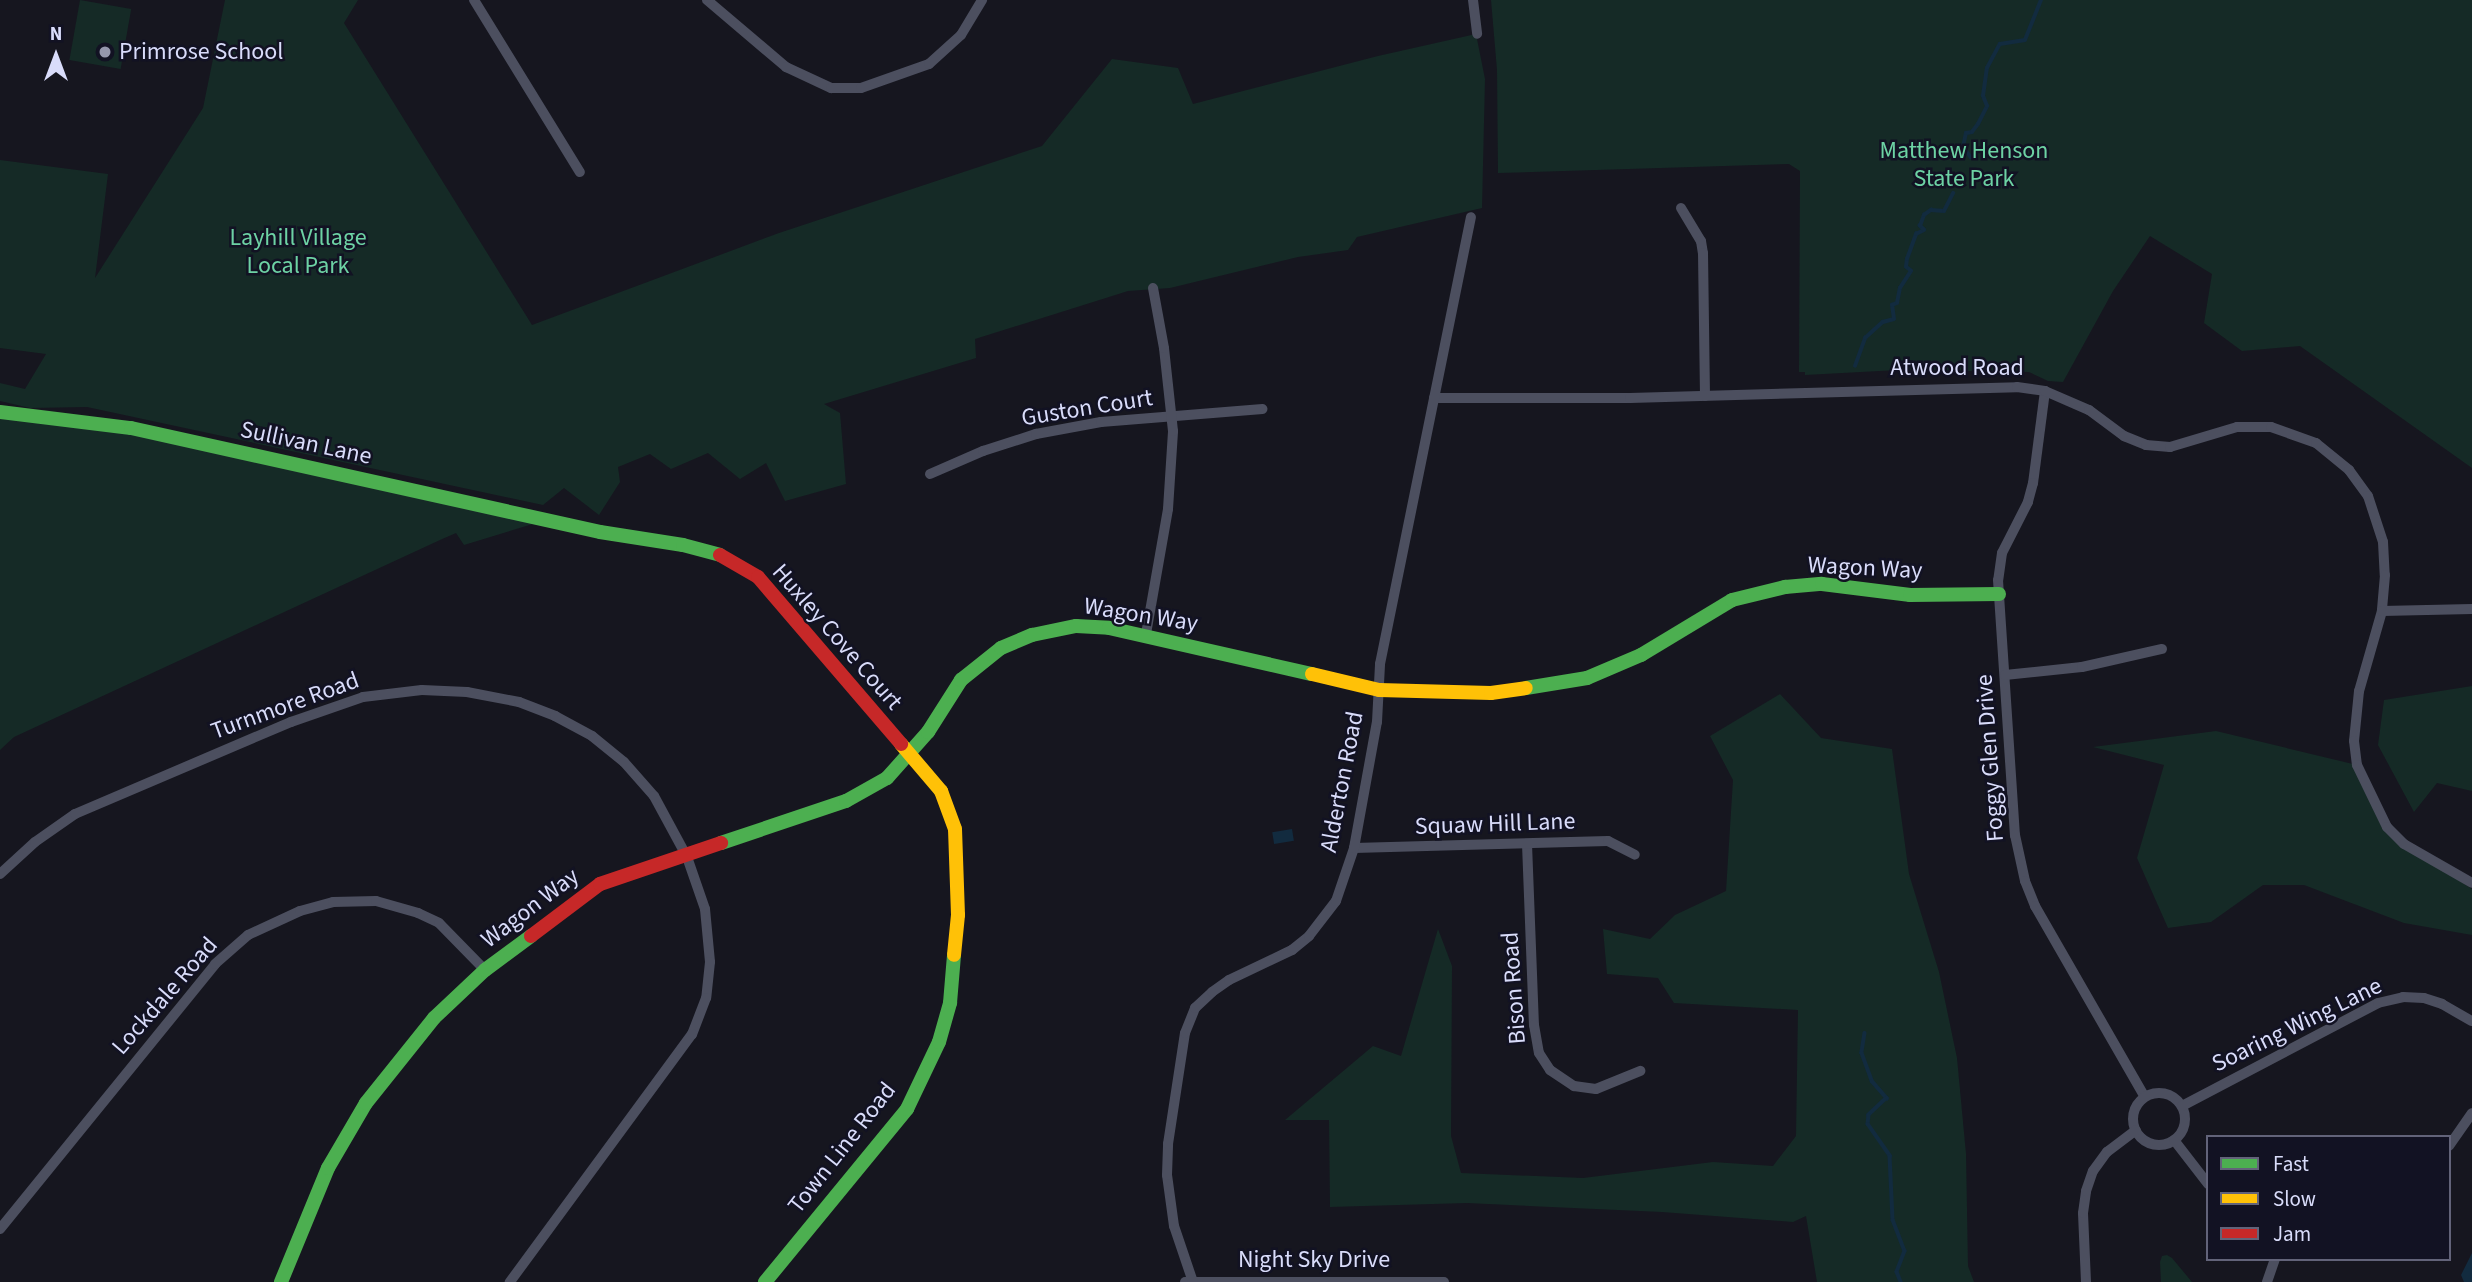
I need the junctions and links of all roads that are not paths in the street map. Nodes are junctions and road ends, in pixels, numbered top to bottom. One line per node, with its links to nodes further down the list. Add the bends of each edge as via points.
1 (707, 0): 2 (street, via 786,67 831,88 861,88 929,64 961,35)
2 (982, 0)
3 (1473, 0): 5 (street)
4 (478, 2): 6 (street)
5 (1477, 34)
6 (580, 172)
7 (1681, 208): 11 (street, via 1703,253)
8 (1471, 217): 12 (street, Alderton Road)
9 (1153, 288): 15 (street)
10 (2045, 391): 11 (street, Atwood Road, via 1949,387); 18 (street, Foggy Glen Drive, via 2033,483 2002,552); 20 (street, Atwood Road, via 2089,410 2124,436 2146,445 2170,447 2236,427 2271,427 2316,443 2349,470 2378,519 2385,575)
11 (1704, 396): 12 (street, Atwood Road)
12 (1434, 398): 24 (street, Alderton Road, via 1380,664)
13 (1262, 409): 15 (street, Guston Court)
14 (0, 412): 17 (street, Sullivan Lane, via 131,428)
15 (1172, 415): 16 (street, Guston Court, via 1036,433); 21 (street, via 1168,509)
16 (930, 474)
17 (600, 532): 25 (street, Huxley Cove Court, via 727,557 758,577)
18 (1999, 594): 23 (street, Foggy Glen Drive); 24 (street, Wagon Way, via 1910,595 1822,584 1785,587 1732,600 1641,655 1587,678 1491,694)
19 (2472, 608): 20 (street)
20 (2382, 611): 31 (street, Atwood Road, via 2358,691 2357,765 2387,827 2404,844)
21 (1146, 634): 24 (street, Wagon Way); 25 (street, Wagon Way, via 1076,626 1032,635 1001,648 961,680)
22 (2162, 649): 23 (street, via 2082,667)
23 (2005, 675): 35 (street, Foggy Glen Drive, via 2015,835 2025,881)
24 (1379, 690): 27 (street, Alderton Road)
25 (910, 756): 29 (street, Wagon Way, via 887,778 846,801); 46 (street, Town Line Road, via 940,791 955,830 958,915 950,1003 939,1042 907,1109)
26 (1527, 844): 27 (street, Squaw Hill Lane); 28 (street, Squaw Hill Lane, via 1608,841); 34 (street, Bison Road, via 1539,1053 1550,1070 1574,1086 1596,1088)
27 (1354, 848): 47 (street, Alderton Road, via 1336,901 1310,936 1212,992 1195,1008 1185,1033 1167,1175 1174,1226)
28 (1635, 855)
29 (687, 857): 30 (street, Turnmore Road, via 653,796 624,762 592,736 519,702 467,692 422,690 363,697 291,722 75,814 34,842); 32 (street, Wagon Way, via 600,884); 45 (street, Turnmore Road, via 705,909 710,962 706,998 692,1034)
30 (0, 874)
31 (2472, 883)
32 (485, 970): 42 (street, Lockdale Road, via 439,923 376,901 322,905 248,935 215,964); 44 (street, Wagon Way, via 434,1018 366,1103 328,1167)
33 (2472, 1021): 36 (street, Soaring Wing Lane, via 2424,999 2403,997 2378,1003)
34 (1640, 1071)
35 (2145, 1097): 36 (street, via 2162,1093); 38 (street, via 2135,1108)
36 (2182, 1106): 39 (street, via 2183,1129)
37 (2472, 1113): 40 (street)
38 (2136, 1130): 39 (street, via 2141,1138 2157,1145); 50 (street, via 2107,1152 2090,1181 2083,1213)
39 (2174, 1140): 41 (street)
40 (2451, 1143)
41 (2206, 1181)
42 (0, 1228)
43 (2274, 1261): 51 (street)
44 (281, 1282)
45 (510, 1282)
46 (765, 1282)
47 (1191, 1282): 48 (street, Night Sky Drive)
48 (1434, 1282): 49 (street, Night Sky Drive)
49 (1444, 1282)
50 (2086, 1282)
51 (2267, 1282)

